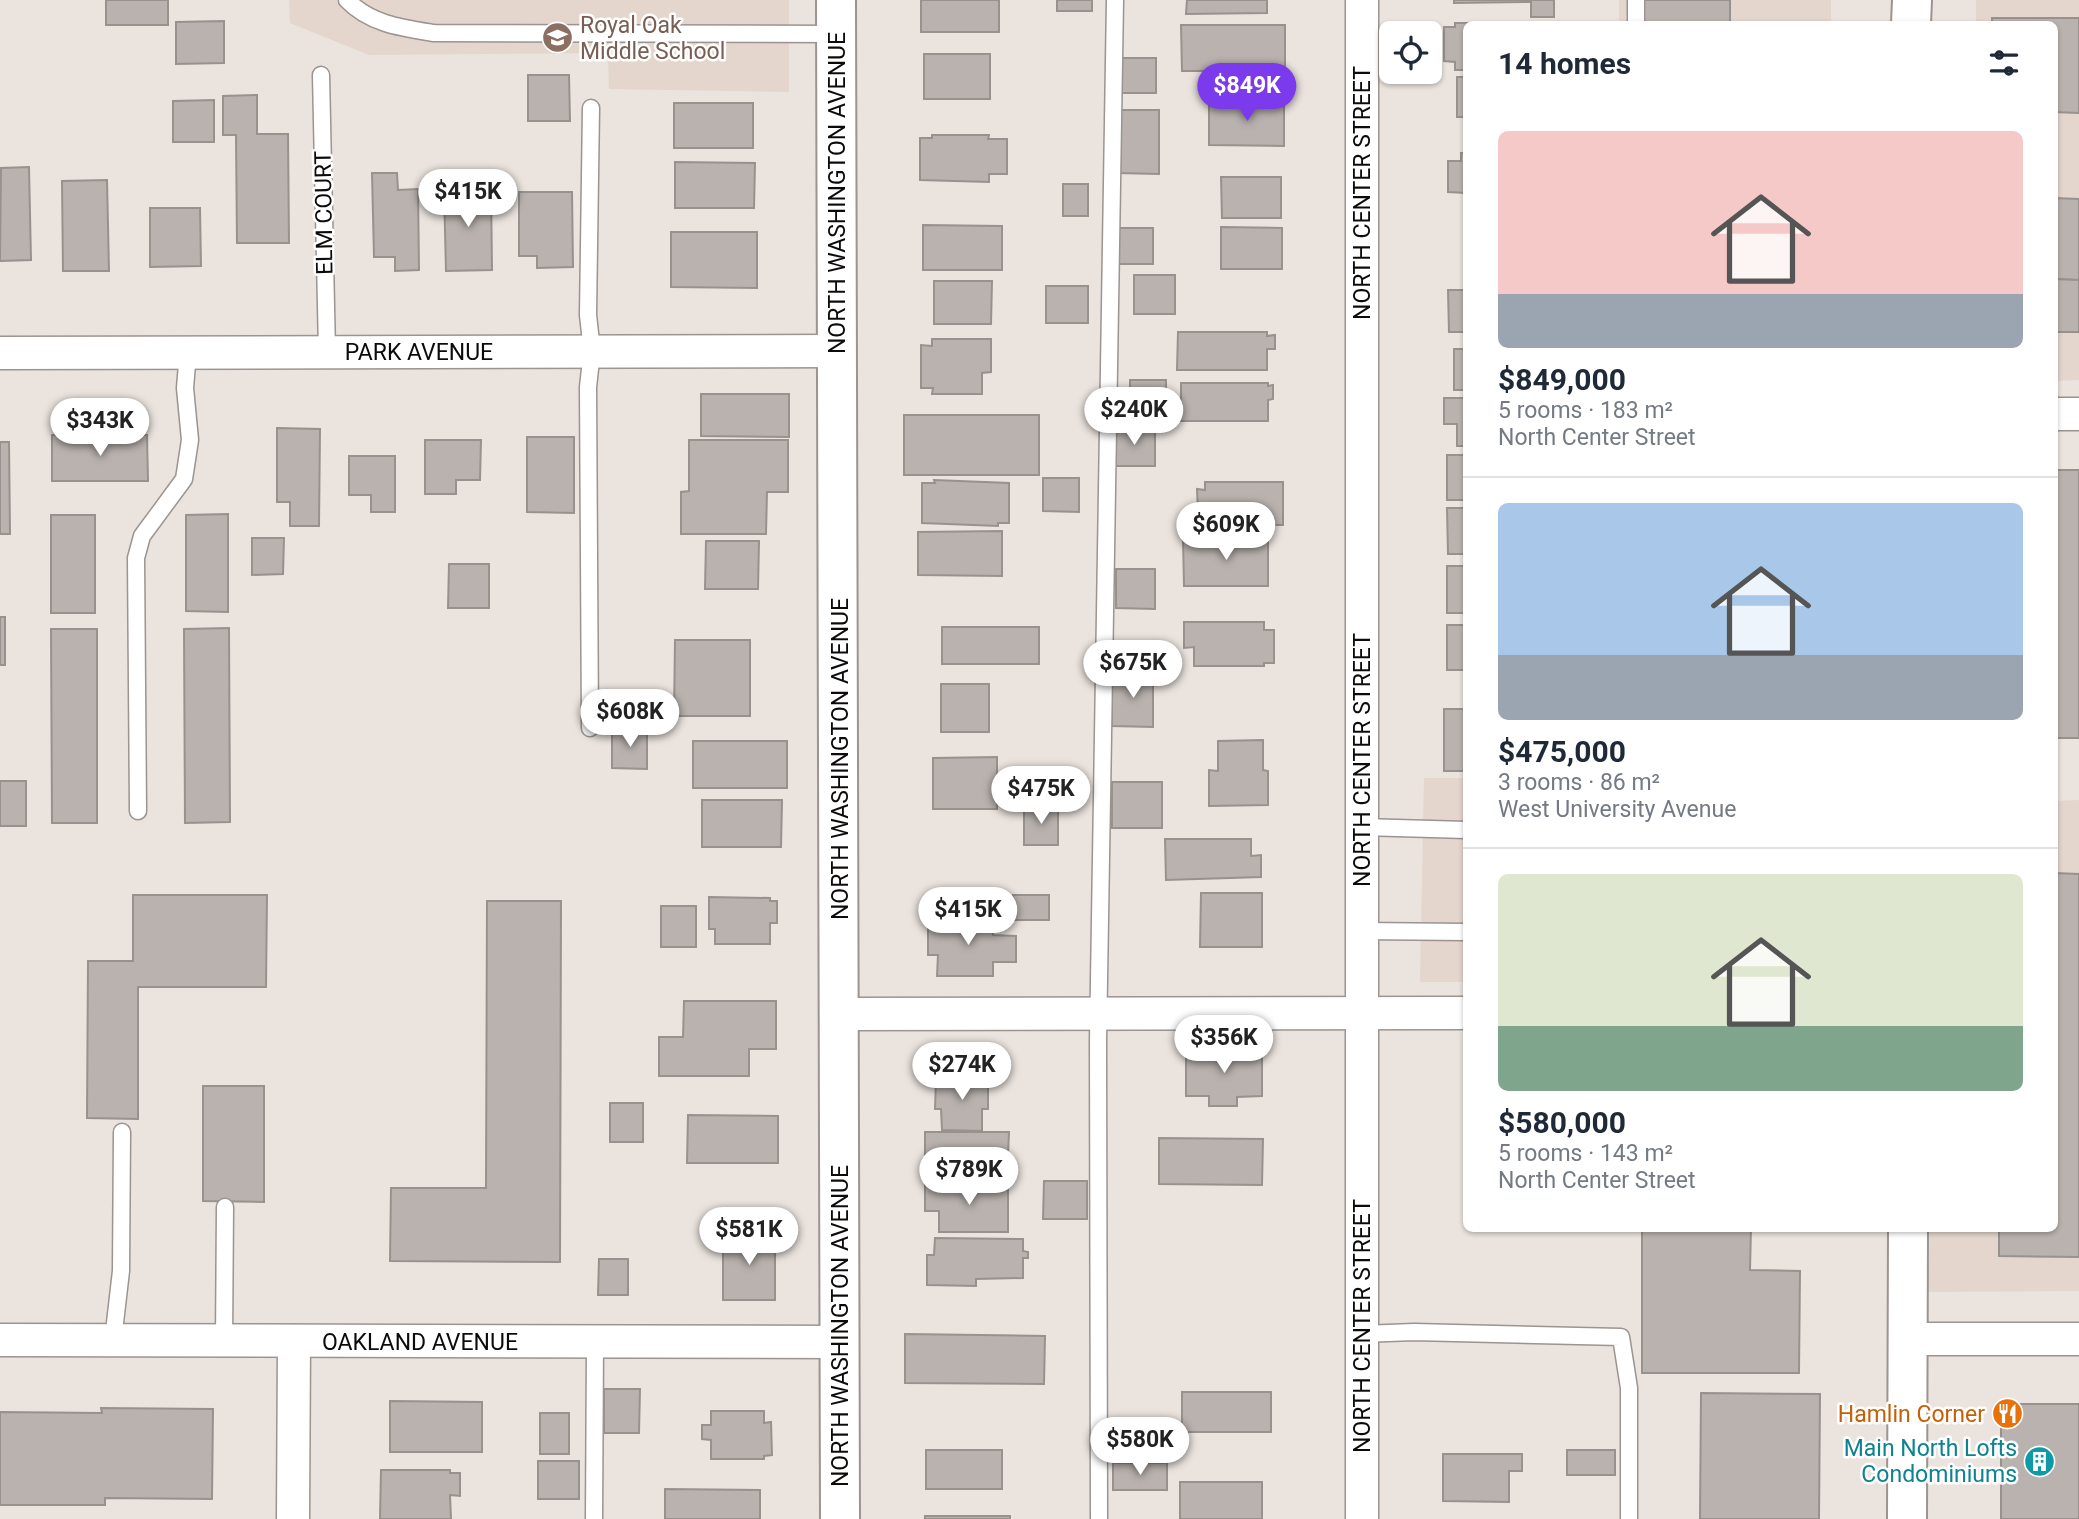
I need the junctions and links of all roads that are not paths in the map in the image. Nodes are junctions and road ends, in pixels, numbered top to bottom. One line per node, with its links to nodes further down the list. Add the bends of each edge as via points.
1 (347, 0): 6 (lane, via 368,17 434,33)
2 (1115, 0): 24 (lane)
3 (1362, 0): 20 (street, NORTH CENTER STREET)
4 (1636, 0): 7 (lane)
5 (1912, 0): 8 (street)
6 (836, 17): 12 (street, NORTH WASHINGTON AVENUE)
7 (1636, 21)
8 (1911, 21)
9 (321, 75): 14 (lane, ELM COURT)
10 (590, 108): 11 (lane, via 588,316)
11 (592, 351): 12 (street, PARK AVENUE); 14 (street, PARK AVENUE); 18 (lane, via 588,387)
12 (838, 351): 27 (street, NORTH WASHINGTON AVENUE)
13 (188, 352): 14 (street, PARK AVENUE); 15 (street, PARK AVENUE); 19 (lane, via 185,388 190,440 184,479 142,536 136,558)
14 (327, 352)
15 (0, 354)
16 (2058, 414): 17 (street)
17 (2079, 414)
18 (590, 729)
19 (138, 811)
20 (1362, 827): 21 (lane); 22 (street, NORTH CENTER STREET)
21 (1463, 830)
22 (1362, 931): 23 (lane); 25 (street, NORTH CENTER STREET)
23 (1463, 932)
24 (1099, 1012): 25 (street); 27 (street); 43 (lane)
25 (1361, 1013): 26 (street); 31 (street, NORTH CENTER STREET)
26 (1463, 1013)
27 (841, 1014): 38 (street, NORTH WASHINGTON AVENUE)
28 (122, 1132): 35 (lane, via 121,1271)
29 (225, 1207): 36 (lane)
30 (1908, 1232): 32 (street)
31 (1362, 1334): 44 (street, NORTH CENTER STREET); 45 (lane, via 1621,1337 1629,1388)
32 (1907, 1339): 33 (street); 46 (street)
33 (2079, 1339)
34 (0, 1340): 35 (street, OAKLAND AVENUE)
35 (113, 1340): 36 (street, OAKLAND AVENUE)
36 (224, 1340): 37 (street, OAKLAND AVENUE)
37 (294, 1340): 39 (street, OAKLAND AVENUE); 40 (street)
38 (840, 1342): 39 (street, OAKLAND AVENUE); 42 (street, NORTH WASHINGTON AVENUE)
39 (596, 1343): 41 (lane)
40 (293, 1519)
41 (594, 1519)
42 (840, 1519)
43 (1099, 1519)
44 (1362, 1519)
45 (1629, 1519)
46 (1907, 1519)

